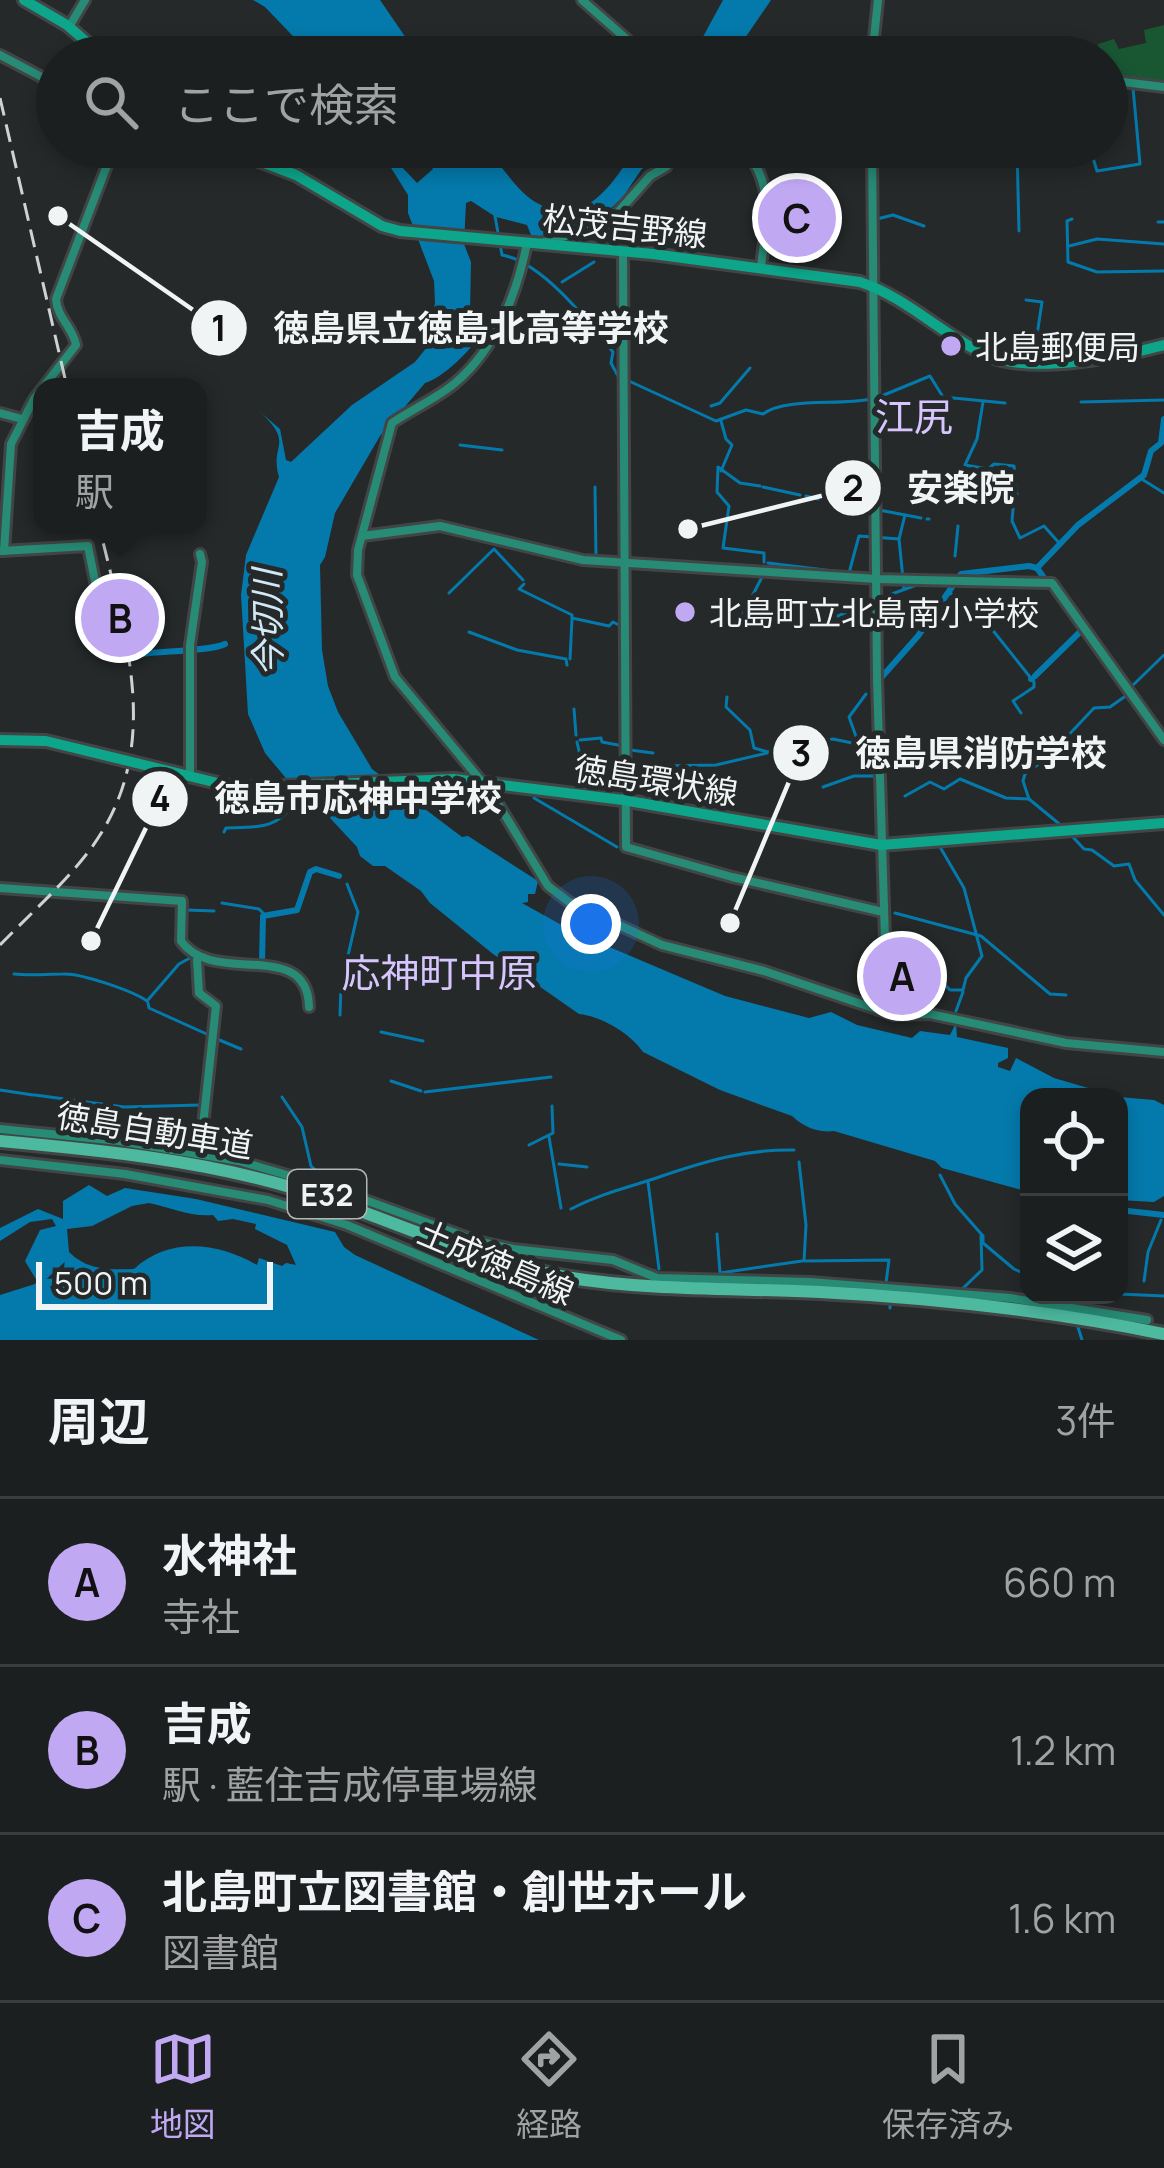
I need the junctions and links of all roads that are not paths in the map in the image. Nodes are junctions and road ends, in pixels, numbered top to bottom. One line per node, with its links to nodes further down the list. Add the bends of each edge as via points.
1 (24, 0): 5 (main road)
2 (85, 0): 5 (street)
3 (582, 0): 7 (street)
4 (878, 0): 8 (street)
5 (69, 27): 6 (main road)
6 (80, 36)
7 (622, 36)
8 (874, 36)
9 (0, 55): 10 (street)
10 (36, 74)
11 (1128, 83): 12 (street)
12 (1164, 87)
13 (106, 168): 23 (street, via 57,296 76,345)
14 (278, 168): 18 (main road, 松茂吉野線, via 382,226)
15 (664, 168): 18 (street, via 597,228)
16 (758, 168): 20 (street, via 766,191)
17 (872, 168): 21 (street)
18 (533, 244): 19 (main road, 松茂吉野線); 27 (street, via 512,303 475,362 392,423)
19 (623, 251): 20 (main road, 松茂吉野線); 30 (street)
20 (761, 266): 21 (main road, 松茂吉野線)
21 (873, 286): 22 (main road, 松茂吉野線, via 988,356 1021,363); 31 (street)
22 (1164, 345)
23 (48, 378)
24 (33, 402): 26 (street)
25 (0, 413): 26 (street)
26 (22, 419): 28 (street, via 7,462)
27 (362, 536): 30 (street, via 440,526 559,556); 36 (street, via 357,575 395,677)
28 (2, 551): 32 (street, via 88,546)
29 (200, 554): 35 (street)
30 (622, 562): 31 (street); 37 (street)
31 (877, 579): 34 (street, via 1052,584); 39 (street)
32 (102, 616)
33 (0, 740): 35 (main road, 徳島環状線, via 62,743)
34 (1164, 740)
35 (190, 778): 36 (main road, 徳島環状線, via 238,788)
36 (483, 782): 37 (main road, 徳島環状線); 44 (street, via 548,886 569,902 686,953)
37 (623, 800): 39 (main road, 徳島環状線); 41 (street, via 626,847)
38 (1164, 823): 39 (main road, 徳島環状線)
39 (881, 845): 41 (street)
40 (0, 888): 42 (street, via 182,902 181,941)
41 (883, 911): 44 (street)
42 (196, 958): 43 (street, via 295,973 308,987); 47 (street, via 200,993 216,1006)
43 (309, 1007)
44 (879, 1010): 45 (street)
45 (1164, 1052)
46 (0, 1136): 47 (street); 52 (highway, 徳島自動車道 / E32, via 226,1171 503,1263 588,1281 931,1301)
47 (200, 1153): 51 (street, via 290,1174 498,1248 613,1260 657,1278 811,1282 1043,1302)
48 (0, 1160): 50 (street, 土成徳島線, via 268,1200)
49 (521, 1276): 50 (street)
50 (564, 1316): 53 (street, 土成徳島線)
51 (1147, 1320)
52 (1164, 1334)
53 (621, 1340)

